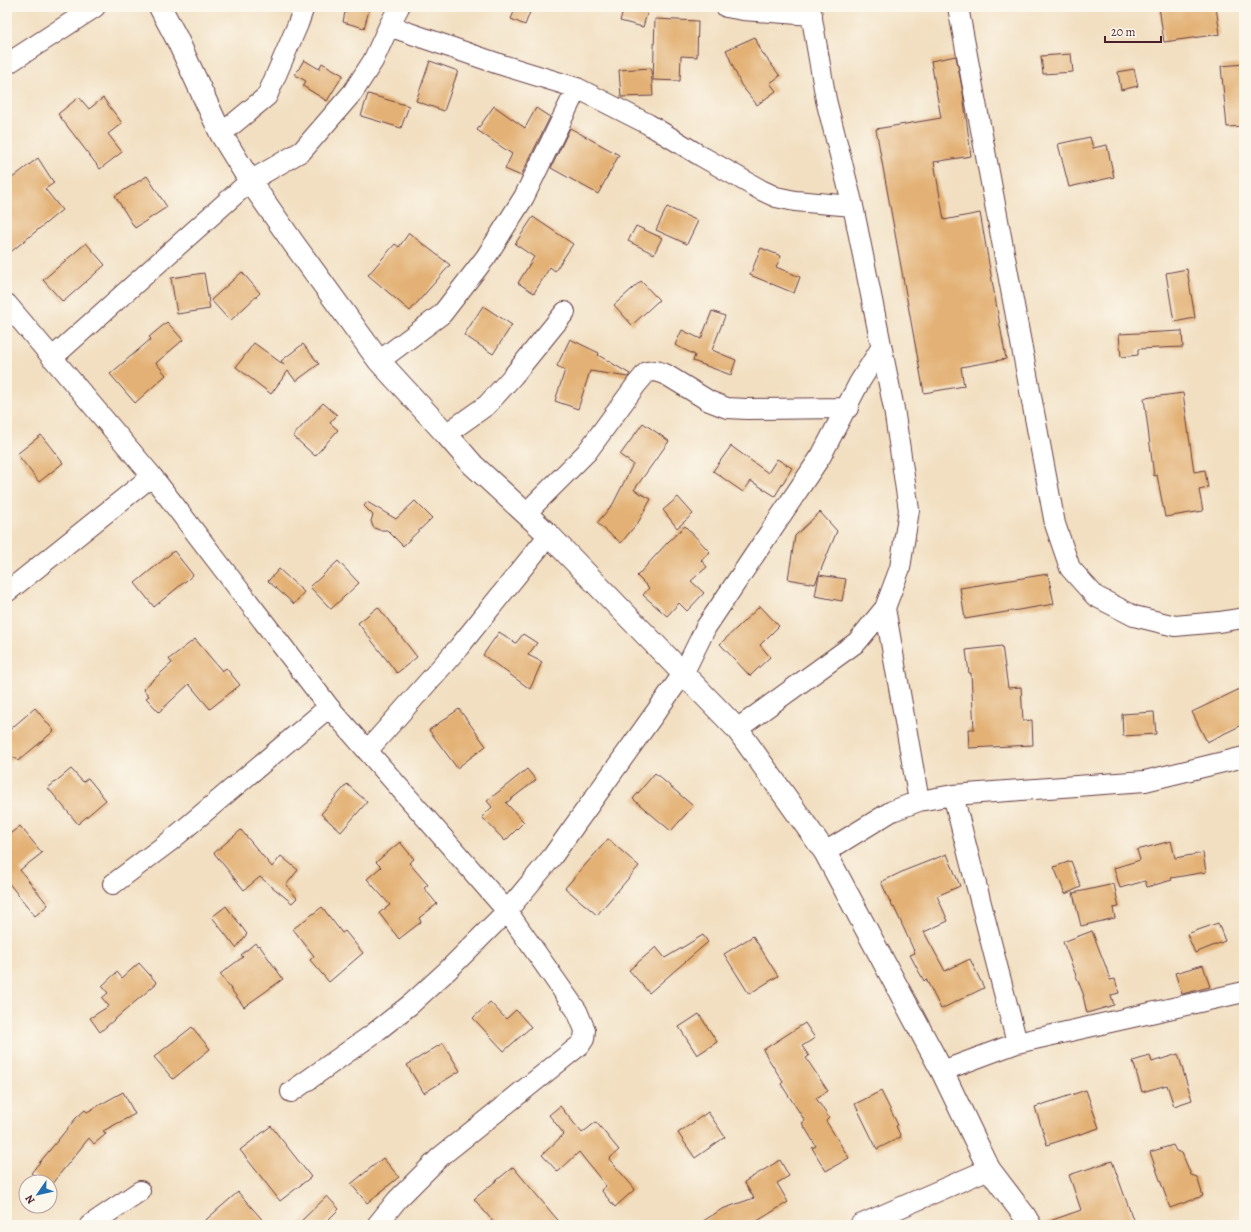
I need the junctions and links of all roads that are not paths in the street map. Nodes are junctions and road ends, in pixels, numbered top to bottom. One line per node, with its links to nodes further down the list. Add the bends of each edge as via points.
1 (95, 7): 9 (street)
2 (160, 7): 11 (street)
3 (304, 7): 11 (street, via 267,96)
4 (399, 7): 8 (street)
5 (726, 7): 7 (street, via 743,10)
6 (958, 7): 26 (street, via 1055,524 1070,568 1095,596 1134,616 1176,626)
7 (811, 11): 13 (street, via 826,100)
8 (389, 26): 10 (street); 12 (street, via 373,61 353,92 302,152)
9 (7, 64)
10 (577, 88): 13 (street, via 648,124 776,197); 18 (street, via 524,197 486,257 442,314)
11 (221, 134): 12 (street)
12 (250, 181): 17 (street); 18 (street)
13 (853, 206): 16 (street)
14 (7, 304): 17 (street)
15 (565, 312): 20 (street, via 487,404)
16 (881, 348): 19 (street, via 859,383); 25 (street, via 894,409 909,510 900,568)
17 (52, 358): 21 (street)
18 (379, 361): 20 (street)
19 (848, 408): 22 (street, via 727,408 709,401 665,374 648,372 587,452); 27 (street, via 821,456 706,627)
20 (446, 434): 22 (street, via 473,465)
21 (152, 476): 24 (street); 28 (street)
22 (526, 513): 23 (street)
23 (549, 535): 27 (street); 30 (street, via 459,647)
24 (7, 592)
25 (885, 608): 29 (street, via 857,642); 33 (street)
26 (1244, 618)
27 (683, 674): 29 (street); 36 (street, via 552,857)
28 (329, 707): 30 (street); 35 (street, via 219,802)
29 (737, 729): 34 (street)
30 (367, 751): 36 (street)
31 (1244, 757): 32 (street, via 1146,781)
32 (954, 795): 33 (street); 38 (street)
33 (919, 801): 34 (street, via 892,811)
34 (825, 852): 39 (street)
35 (113, 884)
36 (507, 911): 40 (street, via 411,1004); 44 (street, via 577,1011 585,1030 584,1038 580,1045 440,1157 397,1200)
37 (1244, 992): 38 (street)
38 (1017, 1043): 39 (street)
39 (942, 1071): 41 (street)
40 (291, 1092)
41 (990, 1169): 45 (street); 46 (street)
42 (140, 1190): 43 (street)
43 (90, 1225)
44 (377, 1225)
45 (860, 1225)
46 (1030, 1225)

